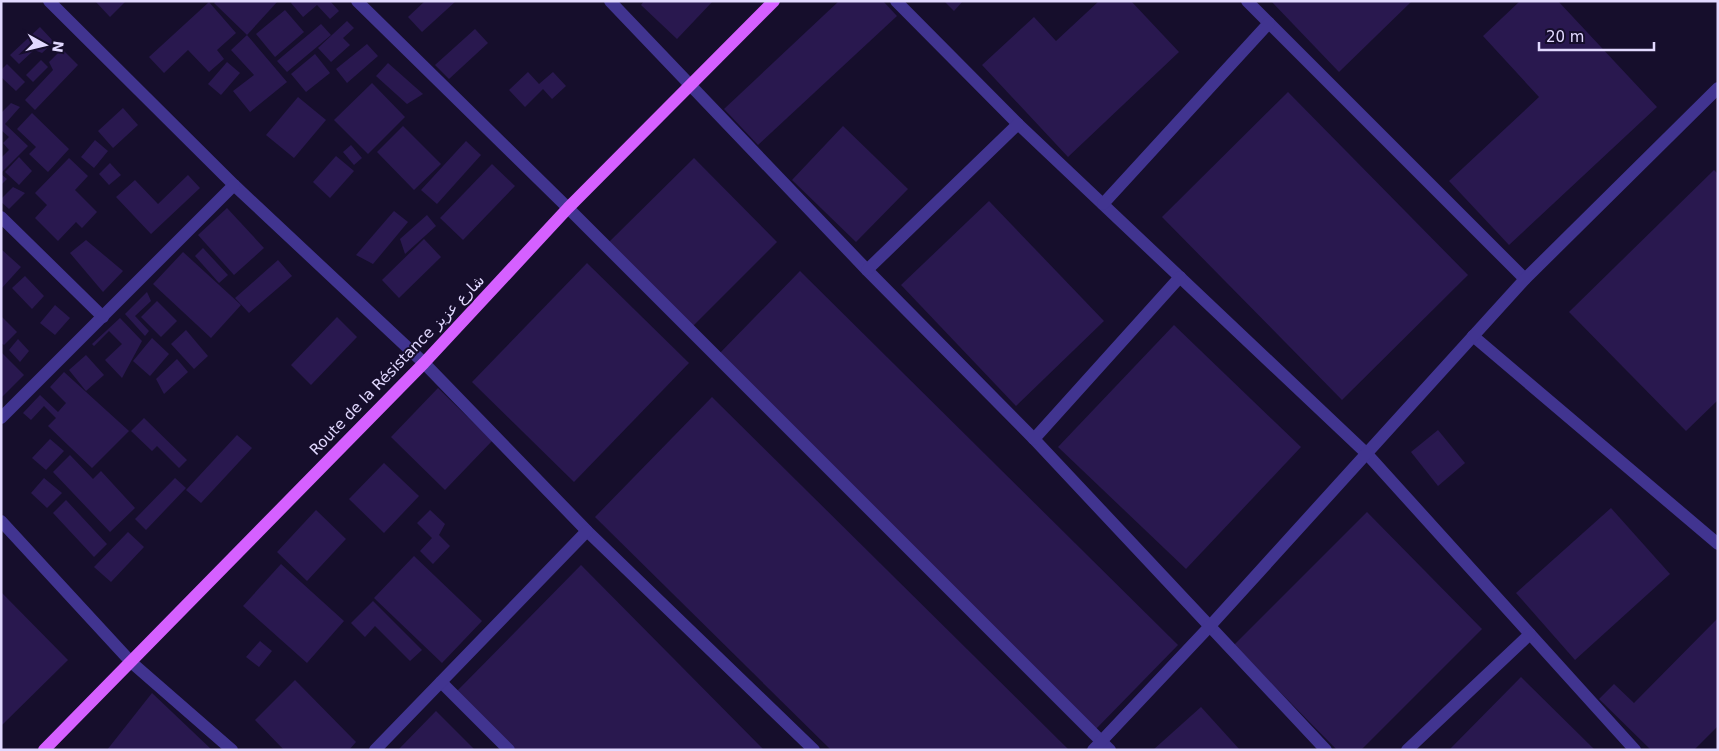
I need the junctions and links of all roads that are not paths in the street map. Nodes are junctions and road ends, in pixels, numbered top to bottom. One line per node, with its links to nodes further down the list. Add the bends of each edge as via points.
1 (49, 1): 11 (street)
2 (357, 1): 13 (street)
3 (610, 1): 8 (street)
4 (774, 1): 8 (main road, Route de la Résistance شارع عزيز)
5 (896, 1): 10 (street)
6 (1247, 1): 7 (street)
7 (1270, 23): 12 (street); 17 (street)
8 (690, 86): 13 (main road, Route de la Résistance شارع عزيز); 15 (street)
9 (1718, 88): 17 (street)
10 (1018, 124): 12 (street); 15 (street)
11 (234, 185): 18 (street); 20 (street)
12 (1103, 204): 16 (street)
13 (568, 208): 20 (main road, Route de la Résistance شارع عزيز); 31 (street)
14 (1, 217): 18 (street)
15 (867, 270): 22 (street)
16 (1180, 277): 22 (street); 23 (street)
17 (1525, 279): 19 (street)
18 (103, 317): 21 (street)
19 (1473, 336): 23 (street); 26 (street)
20 (424, 363): 25 (street); 29 (main road, Route de la Résistance شارع عزيز)
21 (1, 418)
22 (1034, 439): 27 (street)
23 (1367, 454): 27 (street); 28 (street)
24 (1, 521): 29 (street)
25 (587, 531): 30 (street); 36 (street)
26 (1718, 544)
27 (1210, 626): 31 (street); 37 (street)
28 (1530, 634): 38 (street); 39 (street)
29 (131, 662): 32 (main road, Route de la Résistance شارع عزيز); 33 (street)
30 (441, 682): 34 (street); 35 (street)
31 (1102, 747)
32 (44, 750)
33 (232, 750)
34 (375, 750)
35 (509, 750)
36 (814, 750)
37 (1326, 750)
38 (1407, 750)
39 (1635, 750)

